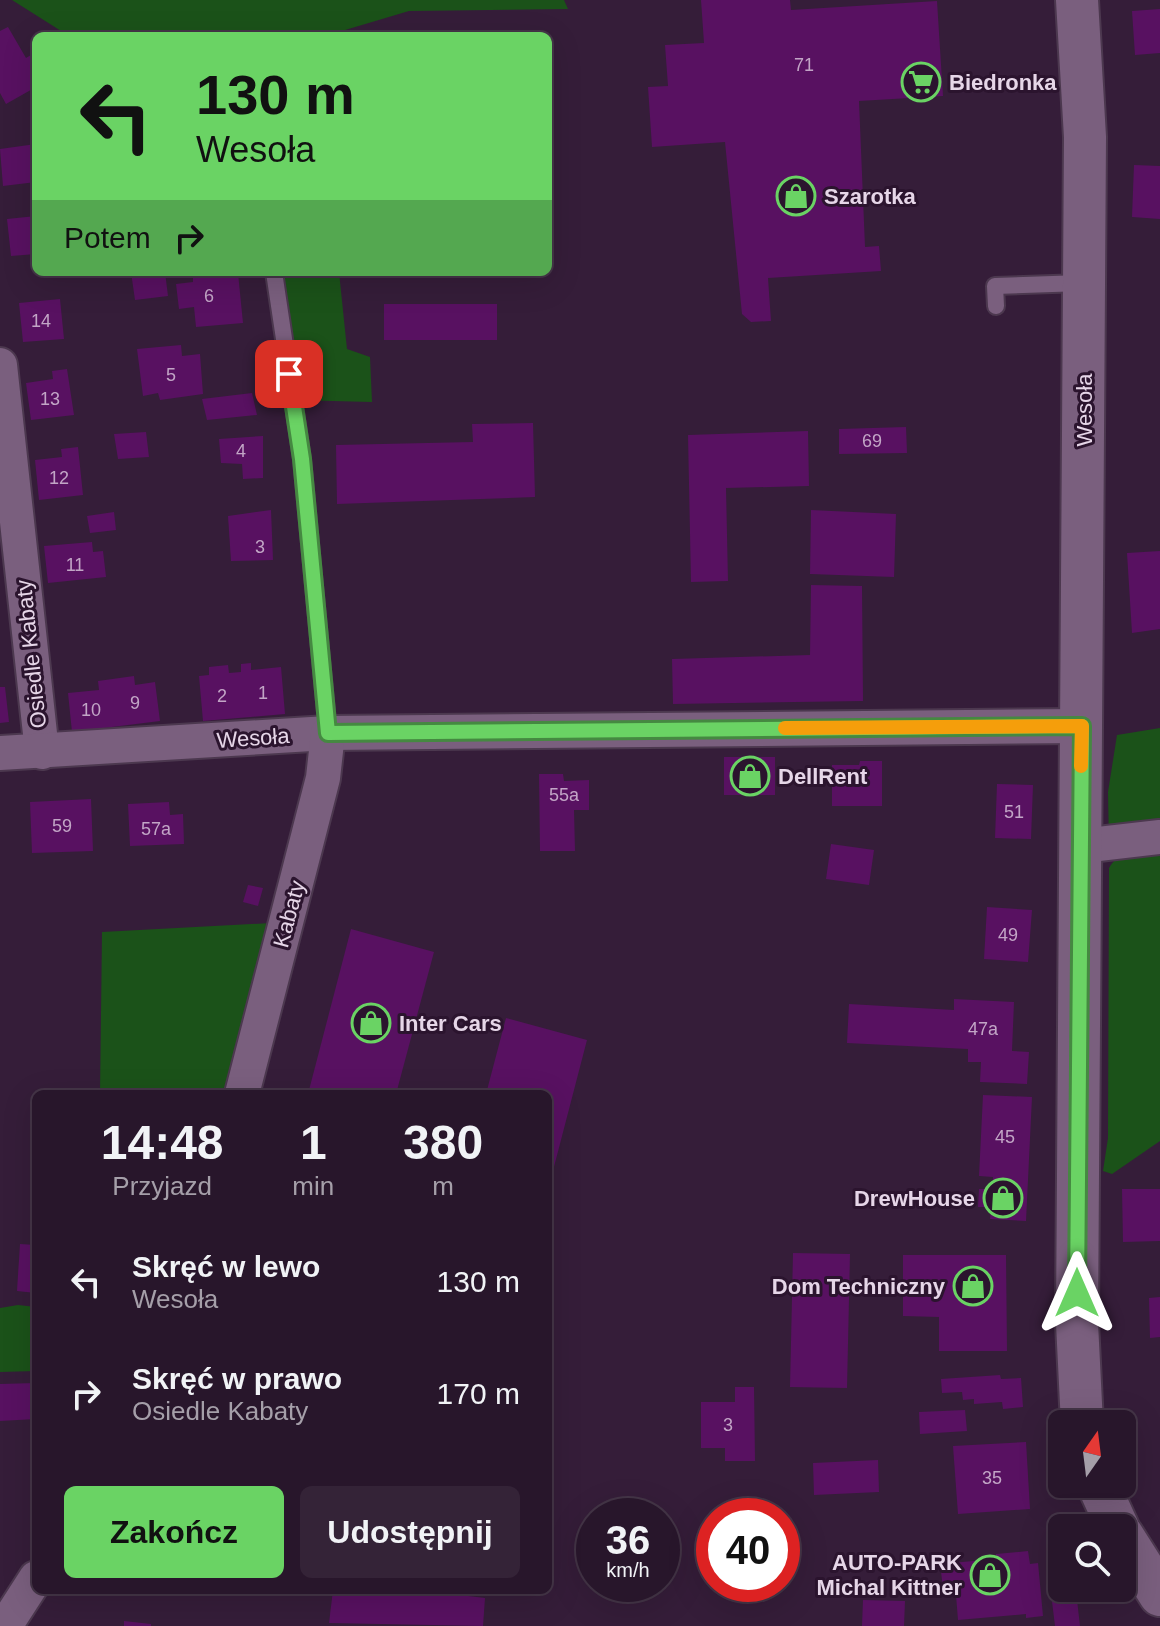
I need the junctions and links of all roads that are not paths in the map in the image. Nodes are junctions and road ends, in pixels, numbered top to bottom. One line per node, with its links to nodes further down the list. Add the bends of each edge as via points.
1 (1077, 0): 3 (street, Wesoła)
2 (1097, 0): 3 (street, Wesoła)
3 (1084, 93): 5 (street, Wesoła)
4 (275, 276): 9 (lane, via 302,459)
5 (1084, 283): 6 (lane, via 995,286); 8 (street, Wesoła)
6 (996, 306)
7 (0, 365): 10 (street, Osiedle Kabaty)
8 (1082, 726): 9 (street, Wesoła); 13 (street, Wesoła)
9 (328, 733): 10 (street, Wesoła); 14 (street, Kabaty, via 323,778)
10 (42, 752): 11 (street, Wesoła)
11 (0, 753)
12 (1160, 837): 13 (street)
13 (1081, 846): 15 (street, Wesoła, via 1077,1323)
14 (243, 1090)
15 (1081, 1410)
16 (1136, 1557): 18 (street)
17 (32, 1584): 19 (street)
18 (1160, 1595)
19 (5, 1626)

